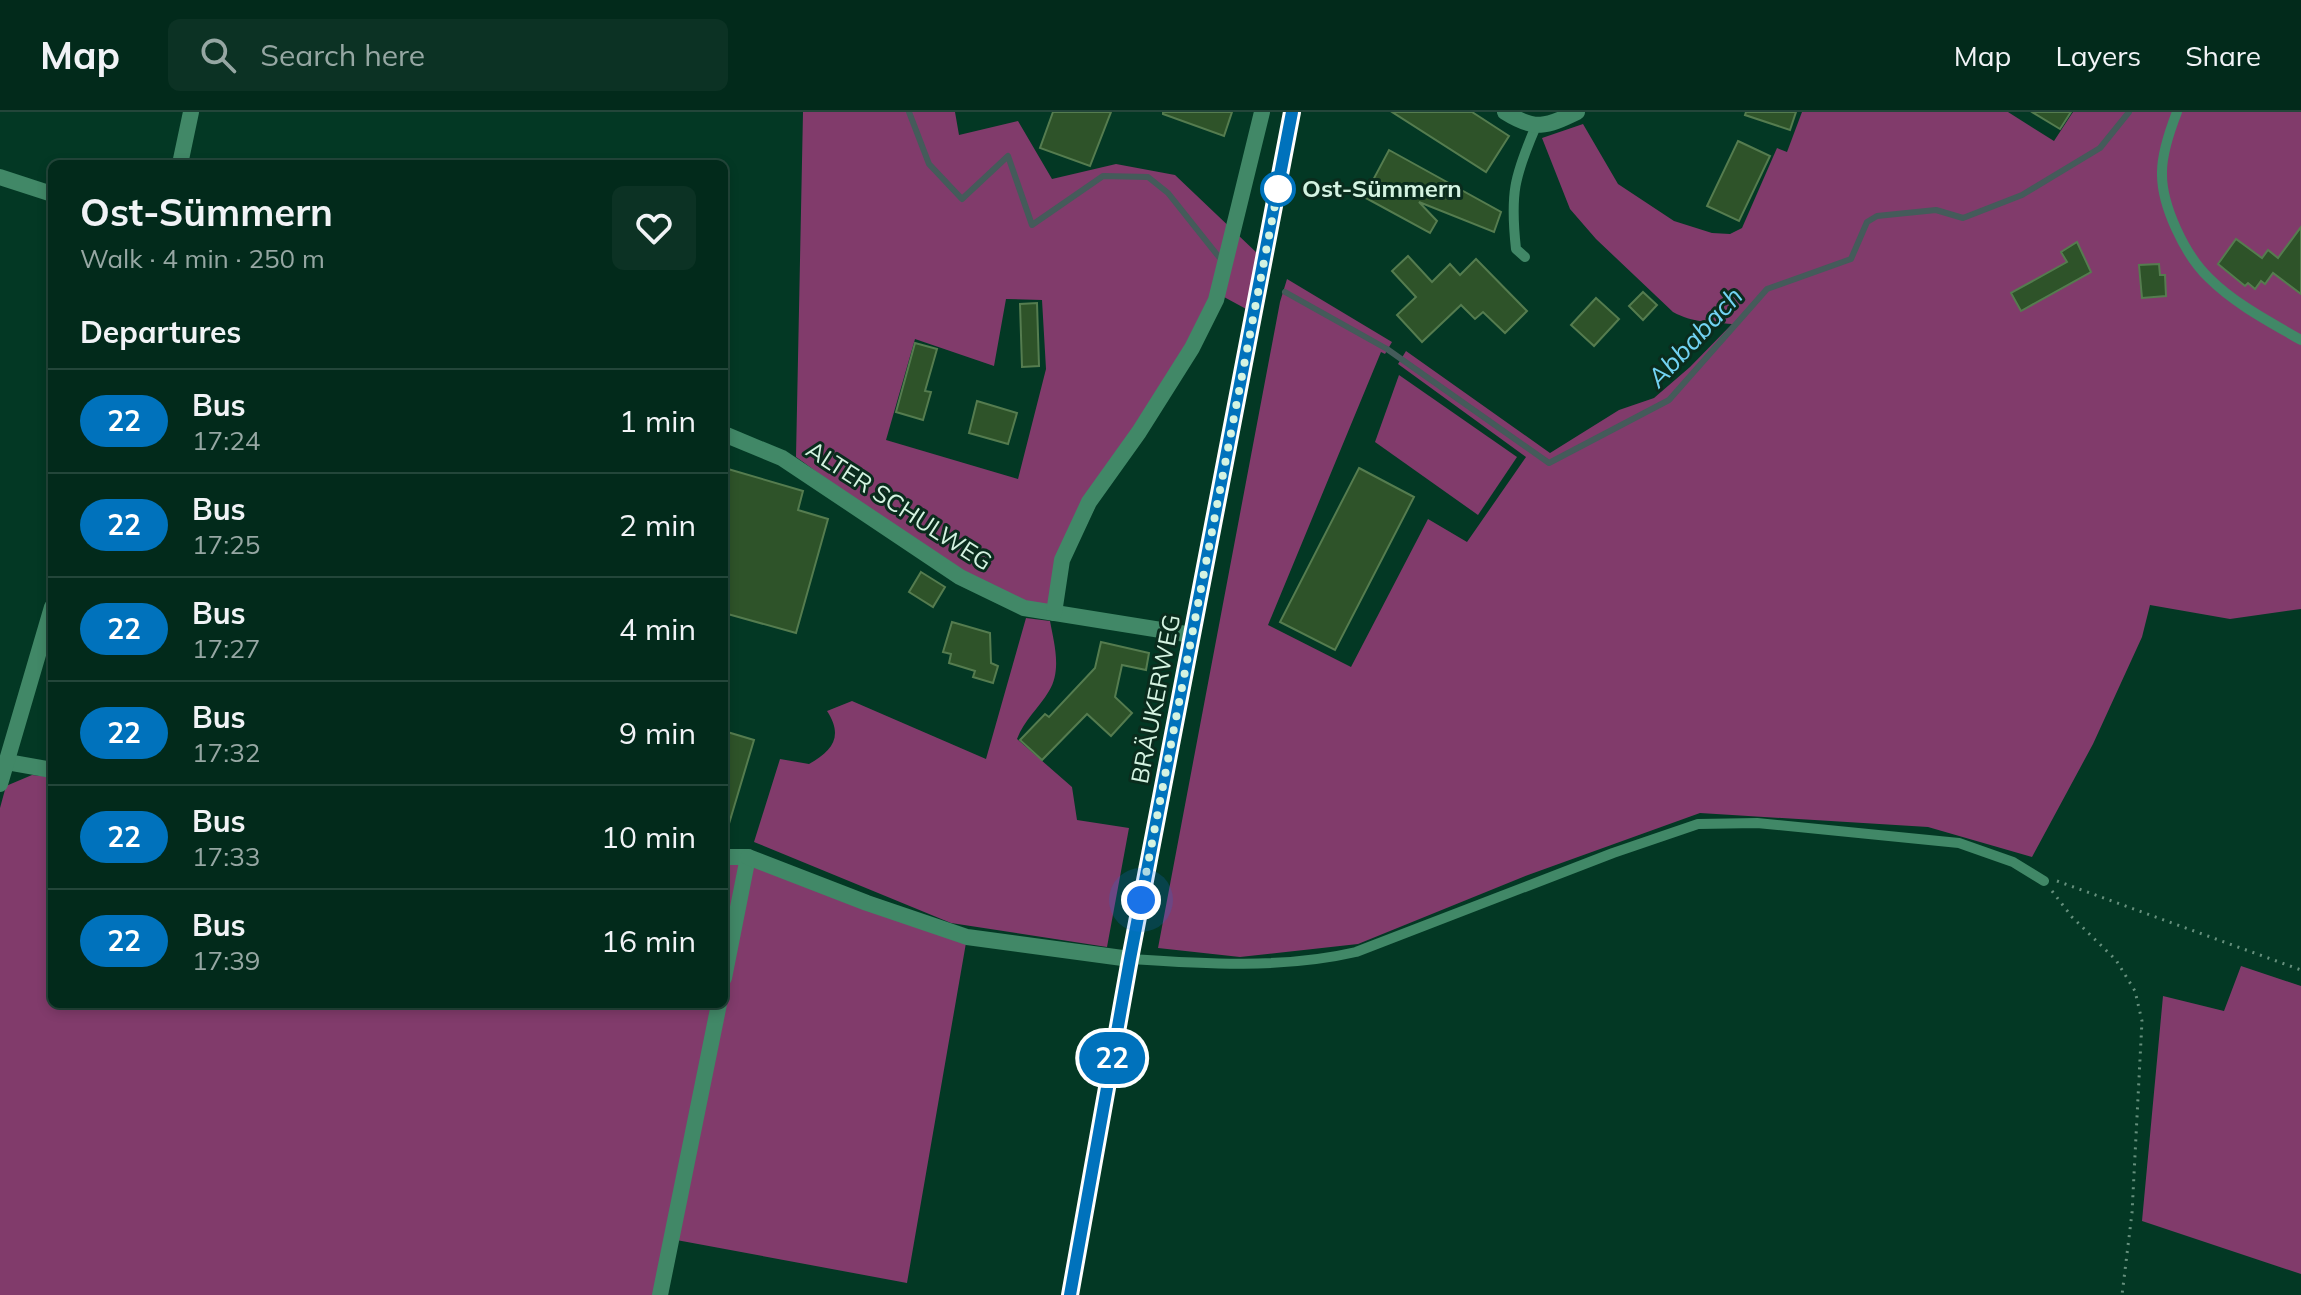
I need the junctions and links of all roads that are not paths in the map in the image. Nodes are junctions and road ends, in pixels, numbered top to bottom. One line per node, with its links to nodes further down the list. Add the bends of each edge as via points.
1 (191, 112): 8 (street)
2 (1262, 112): 14 (street, via 1216,300 1192,348 1089,502 1062,560)
3 (1292, 112): 16 (main road, BRÄUKERWEG)
4 (1505, 112): 7 (street)
5 (1577, 112): 7 (street)
6 (2177, 112): 12 (lane, via 2162,172 2173,223 2208,277)
7 (1536, 126): 11 (lane, via 1513,196 1516,249)
8 (181, 160)
9 (0, 177): 10 (street)
10 (48, 193)
11 (1525, 257)
12 (2301, 340)
13 (728, 436): 14 (street, ALTER SCHULWEG, via 782,458 960,577 1024,608)
14 (1054, 613): 16 (street, ALTER SCHULWEG)
15 (48, 621): 17 (street)
16 (1192, 635): 24 (main road, BRÄUKERWEG)
17 (7, 762): 18 (street); 19 (street)
18 (48, 769)
19 (0, 784)
20 (728, 857): 21 (street)
21 (748, 857): 23 (street); 24 (street, via 967,937)
22 (2044, 881): 24 (lane, via 2013,862 1959,843 1757,823 1698,824 1356,952 1318,961)
23 (728, 958)
24 (1130, 959): 27 (main road, BRÄUKERWEG)
25 (718, 1008): 26 (street)
26 (660, 1295)
27 (1070, 1295)

